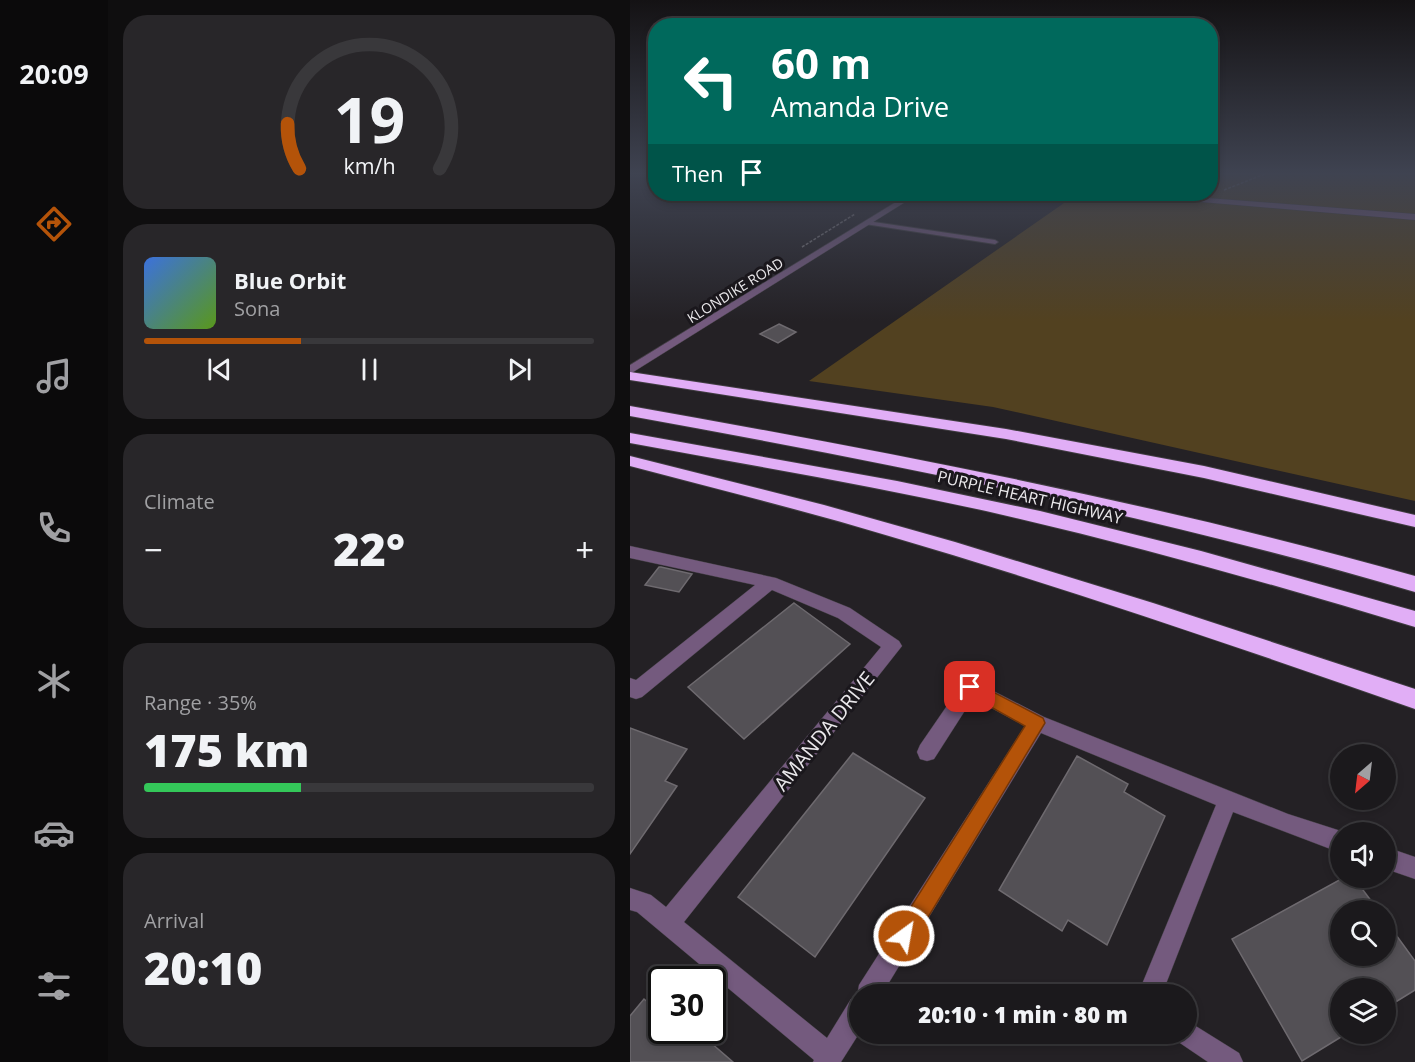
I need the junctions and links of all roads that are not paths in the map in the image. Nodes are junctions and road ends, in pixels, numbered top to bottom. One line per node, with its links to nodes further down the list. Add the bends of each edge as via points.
1 (867, 223): 2 (lane); 3 (street, KLONDIKE ROAD)
2 (995, 242)
3 (630, 370)
4 (630, 376): 8 (highway, via 1006,434 1204,472)
5 (630, 411): 11 (highway, PURPLE HEART HIGHWAY, via 1053,490 1184,520)
6 (630, 438): 12 (highway, PURPLE HEART HIGHWAY, via 891,486 1079,526)
7 (630, 461): 14 (highway, via 1003,562)
8 (1415, 521)
9 (630, 552): 10 (street, AMANDA DRIVE)
10 (770, 582): 13 (street, via 636,691); 22 (street, AMANDA DRIVE, via 844,613 893,646)
11 (1415, 584)
12 (1415, 619)
13 (630, 686)
14 (1415, 699)
15 (1037, 723): 16 (street, via 970,687); 17 (street); 23 (street)
16 (927, 752)
17 (1228, 800): 18 (street); 24 (street)
18 (1330, 838)
19 (1396, 861): 20 (street)
20 (1415, 868)
21 (630, 899): 22 (street, via 643,903)
22 (668, 923): 27 (street)
23 (874, 984)
24 (1154, 984)
25 (849, 1026): 27 (street)
26 (1197, 1040): 28 (street)
27 (828, 1059)
28 (1230, 1062)

